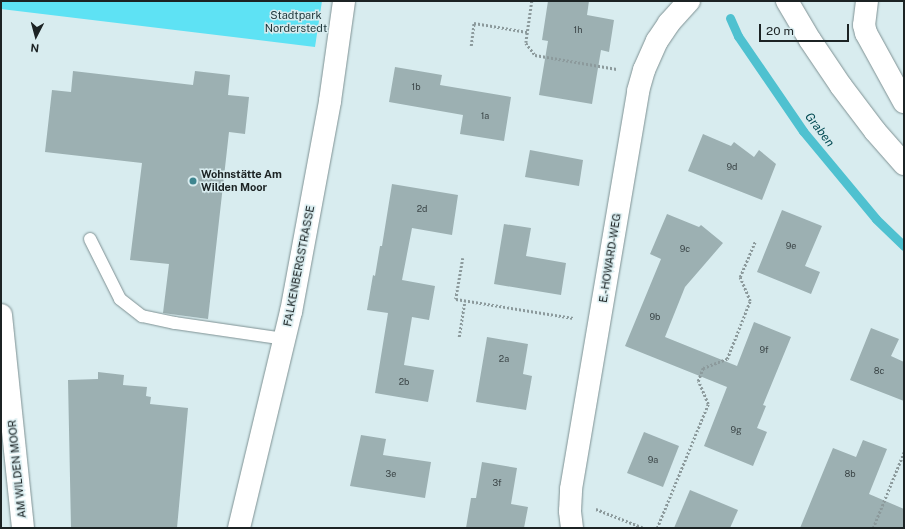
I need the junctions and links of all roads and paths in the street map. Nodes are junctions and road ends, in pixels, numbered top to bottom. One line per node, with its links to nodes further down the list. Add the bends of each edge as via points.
1 (344, 1): 18 (street, FALKENBERGSTRASSE, via 330,101)
2 (532, 1): 6 (path)
3 (689, 1): 8 (street, E.-HOWARD-WEG, via 660,36)
4 (787, 1): 10 (street, via 841,86)
5 (867, 1): 9 (street, via 864,25 866,33)
6 (527, 32): 7 (path, via 474,23); 8 (path, via 526,43 535,55)
7 (470, 46)
8 (643, 73): 16 (street, E.-HOWARD-WEG, via 636,101)
9 (904, 102)
10 (904, 164)
11 (90, 239): 18 (lane, via 120,299 142,316)
12 (755, 241): 27 (path, via 740,277 750,301 727,359 703,368 698,381 708,404)
13 (463, 258): 14 (path, via 456,299)
14 (465, 301): 16 (path); 17 (path)
15 (1, 316): 23 (street, AM WILDEN MOOR)
16 (599, 323): 22 (street, E.-HOWARD-WEG)
17 (459, 337)
18 (285, 339): 24 (street, FALKENBERGSTRASSE)
19 (904, 452): 20 (path)
20 (900, 461): 21 (path); 28 (path)
21 (904, 462)
22 (570, 498): 25 (street, E.-HOWARD-WEG); 26 (path)
23 (23, 528)
24 (239, 528)
25 (572, 528)
26 (644, 528)
27 (657, 528)
28 (873, 528)

